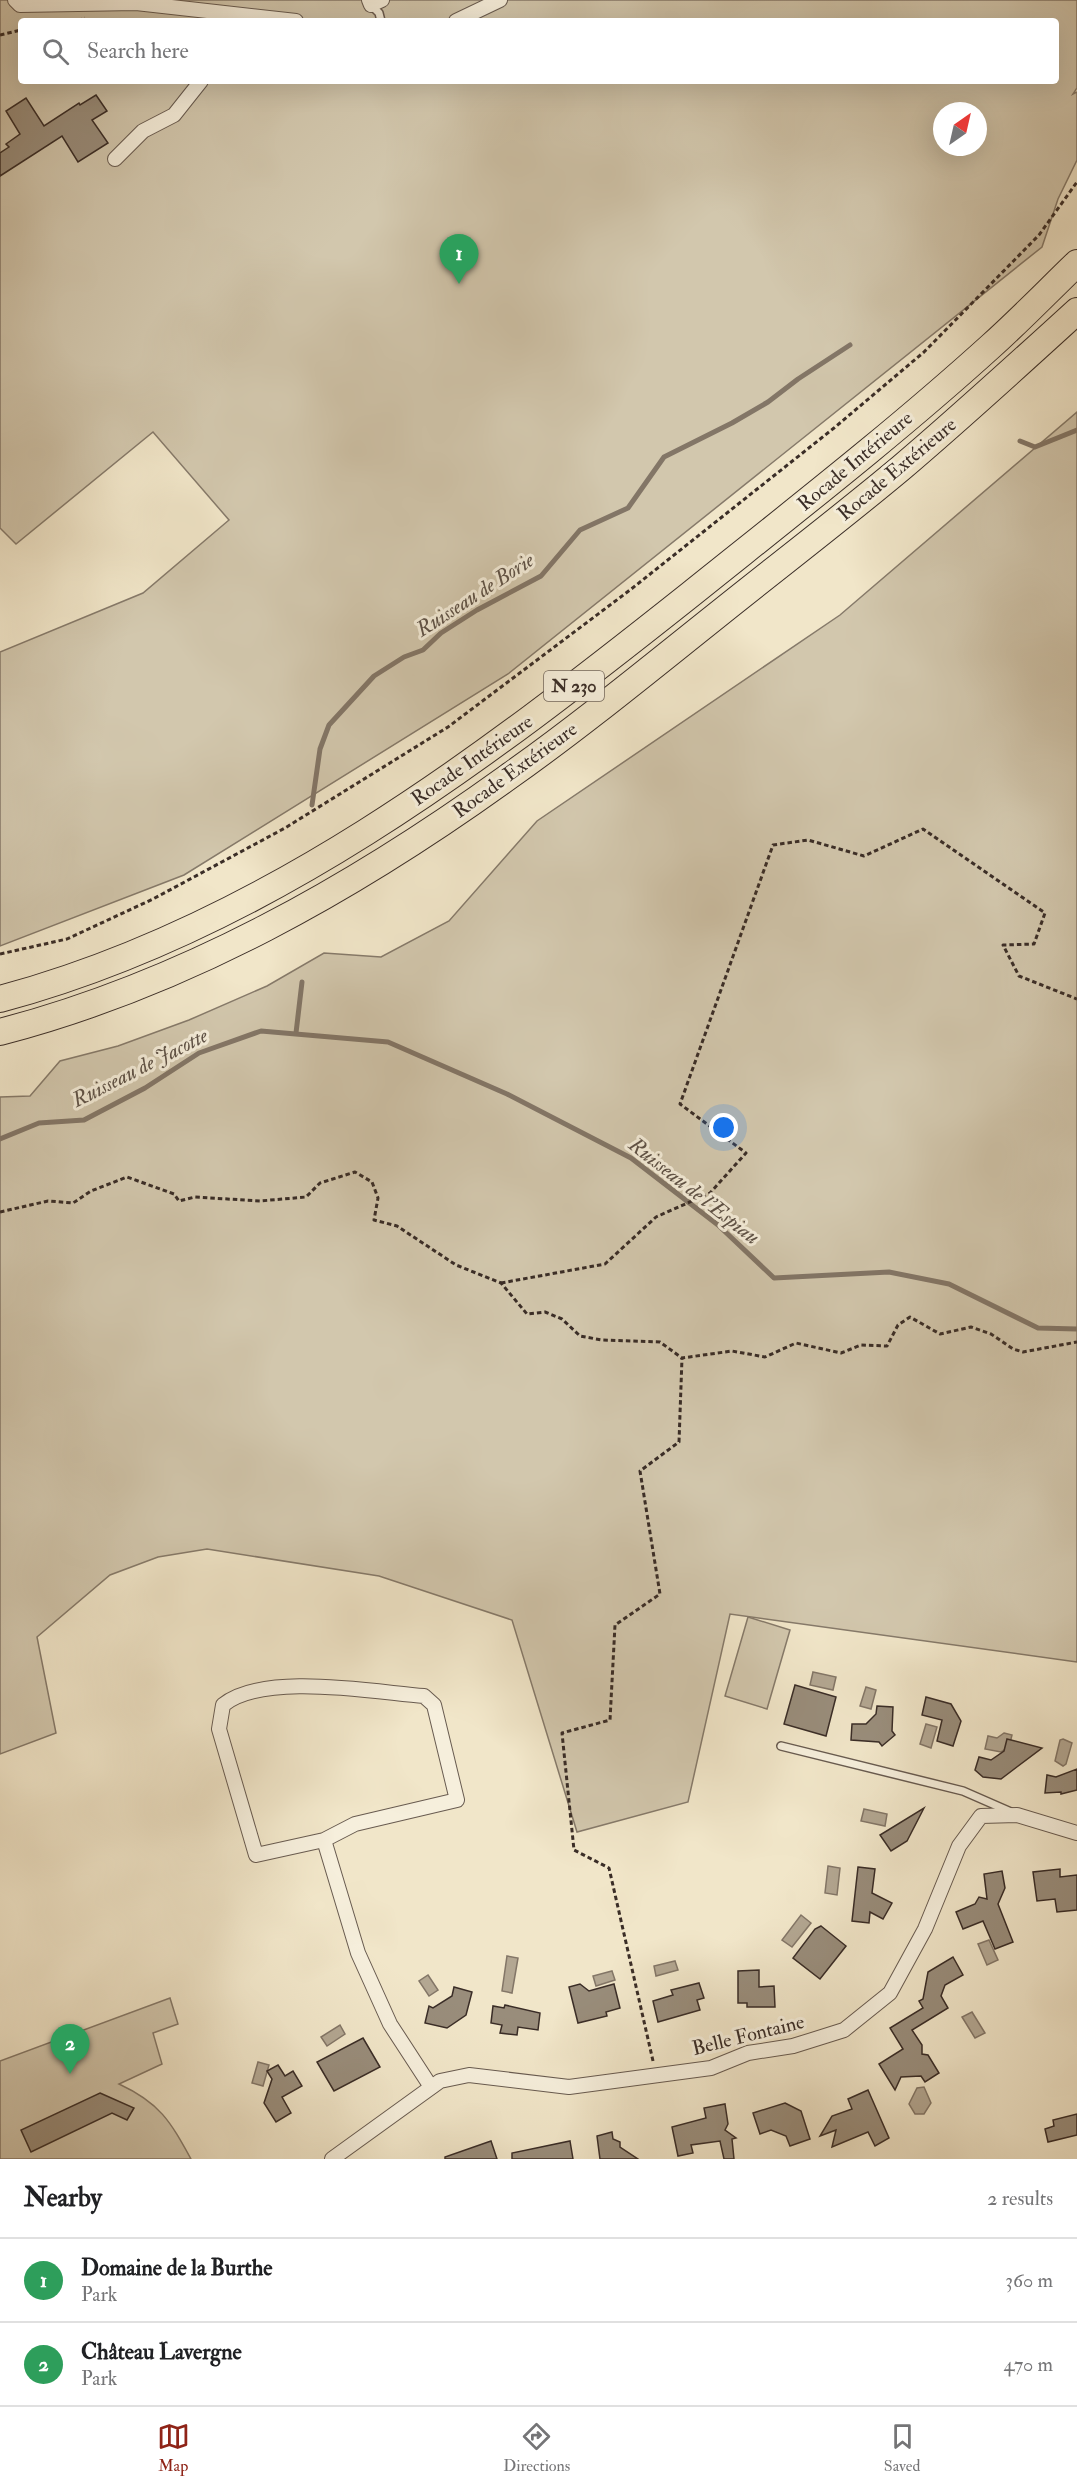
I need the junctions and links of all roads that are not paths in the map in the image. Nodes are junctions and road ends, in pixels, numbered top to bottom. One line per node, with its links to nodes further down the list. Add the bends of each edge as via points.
1 (15, 0): 4 (street, via 20,5 136,3)
2 (500, 0): 6 (street)
3 (374, 2): 5 (lane)
4 (244, 17)
5 (381, 18)
6 (462, 18)
7 (199, 84): 8 (street, via 174,115 143,131)
8 (115, 159)
9 (1077, 263): 11 (highway, Rocade Intérieure / N 230, via 992,345 836,478 583,679 375,828 271,888 151,946)
10 (1077, 310): 12 (highway, Rocade Extérieure / N 230, via 900,469 526,764 405,848 282,920 193,964 52,1019)
11 (0, 999)
12 (0, 1032)
13 (781, 1746): 14 (lane, via 963,1791)
14 (1017, 1815): 15 (street, Belle Fontaine); 17 (street, Belle Fontaine, via 981,1816 958,1846 925,1929 890,1993 844,2030 794,2046 748,2053 711,2068 569,2087 469,2075 440,2081)
15 (1077, 1833)
16 (324, 1840): 16 (street, via 355,1824 457,1800 434,1705 424,1696 288,1685 257,1690 223,1705 219,1729 256,1854); 17 (street, via 358,1953 390,2024)
17 (431, 2087): 18 (street, Belle Fontaine)
18 (332, 2159)

